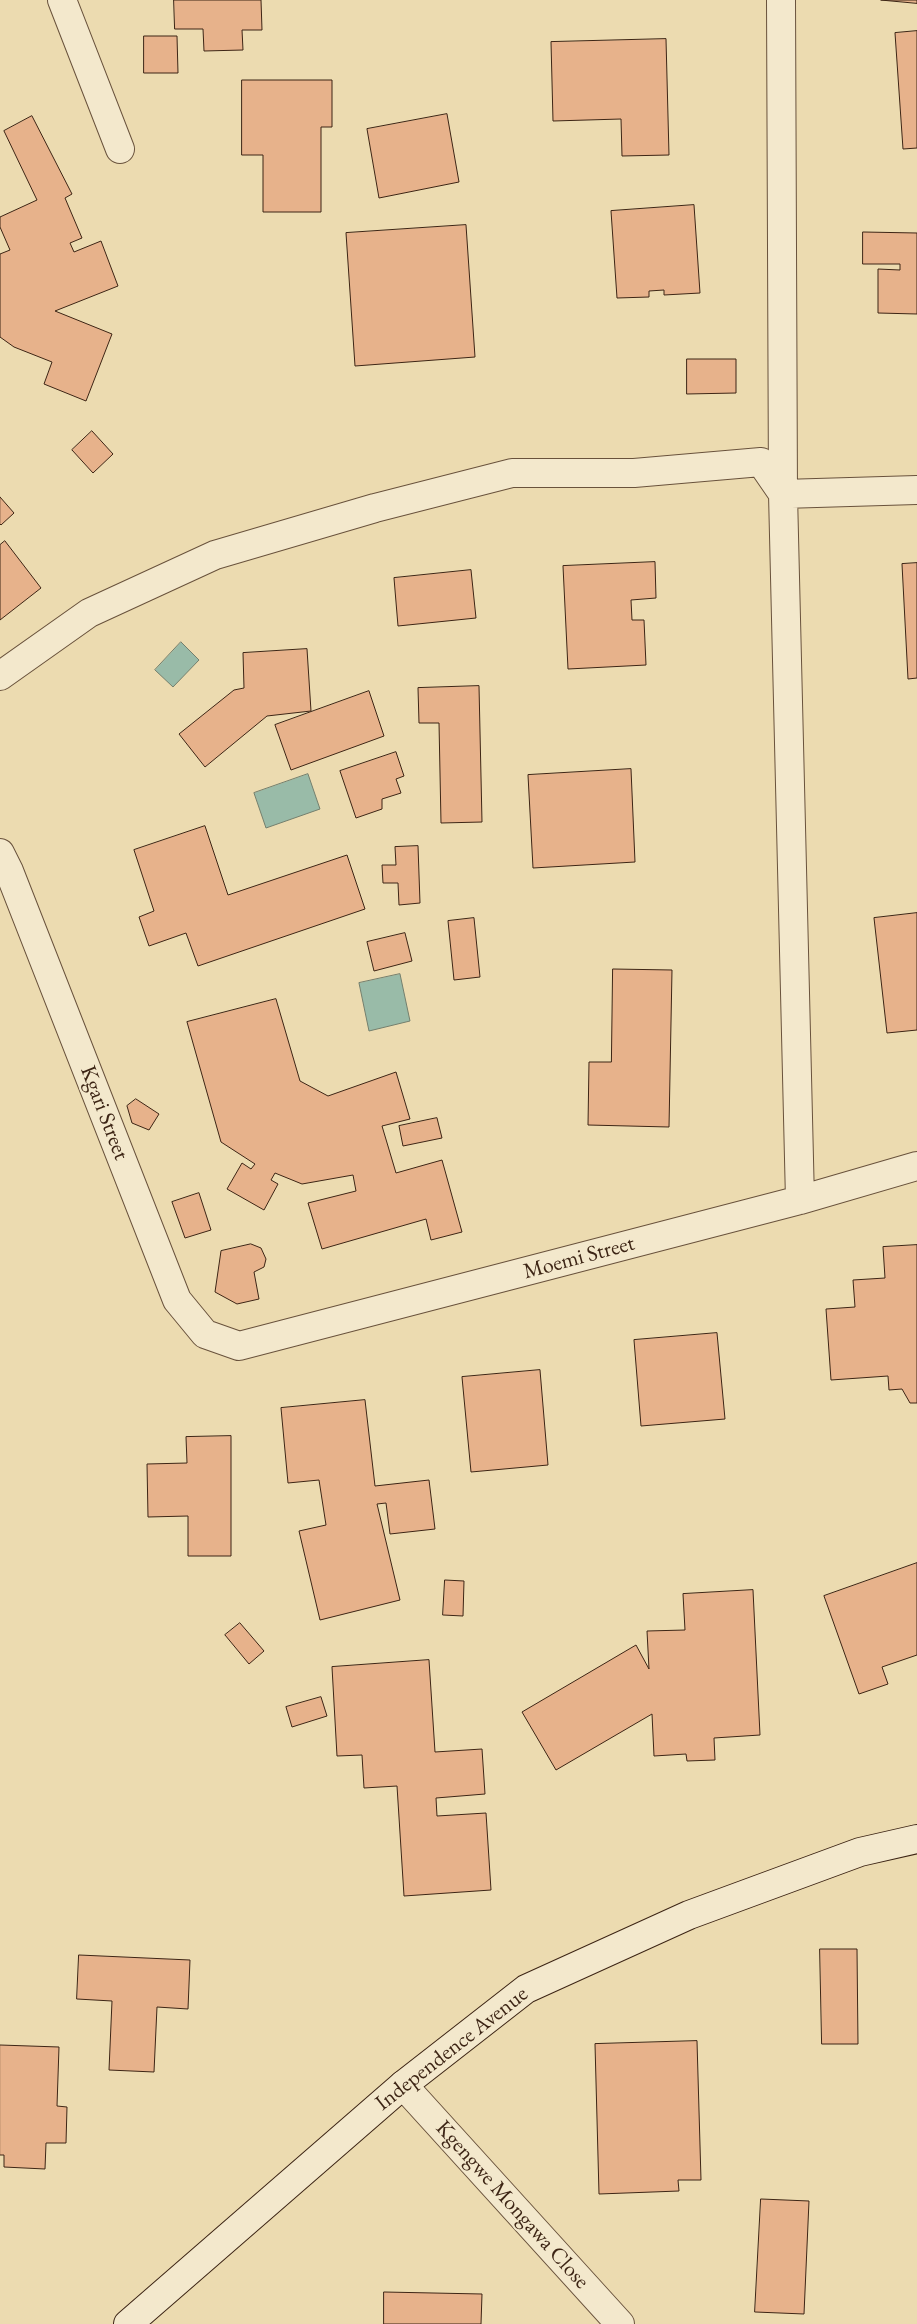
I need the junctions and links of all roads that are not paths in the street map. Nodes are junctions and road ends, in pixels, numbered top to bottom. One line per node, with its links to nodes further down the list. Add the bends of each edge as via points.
1 (62, 0): 3 (street)
2 (781, 0): 5 (street)
3 (120, 150)
4 (917, 490): 5 (street)
5 (783, 494): 6 (street, via 761,462 634,473 512,473 375,508 215,555 89,613); 9 (street)
6 (0, 676)
7 (0, 853): 10 (street, Kgari Street, via 177,1300 205,1334)
8 (917, 1166): 9 (street, Moemi Street)
9 (800, 1200): 10 (street, Moemi Street)
10 (239, 1346)
11 (917, 1838): 12 (street, Independence Avenue, via 860,1852 689,1914 526,1989)
12 (403, 2085): 13 (street, Independence Avenue); 14 (street, Kgengwe Mongawa Close)
13 (128, 2324)
14 (620, 2324)

